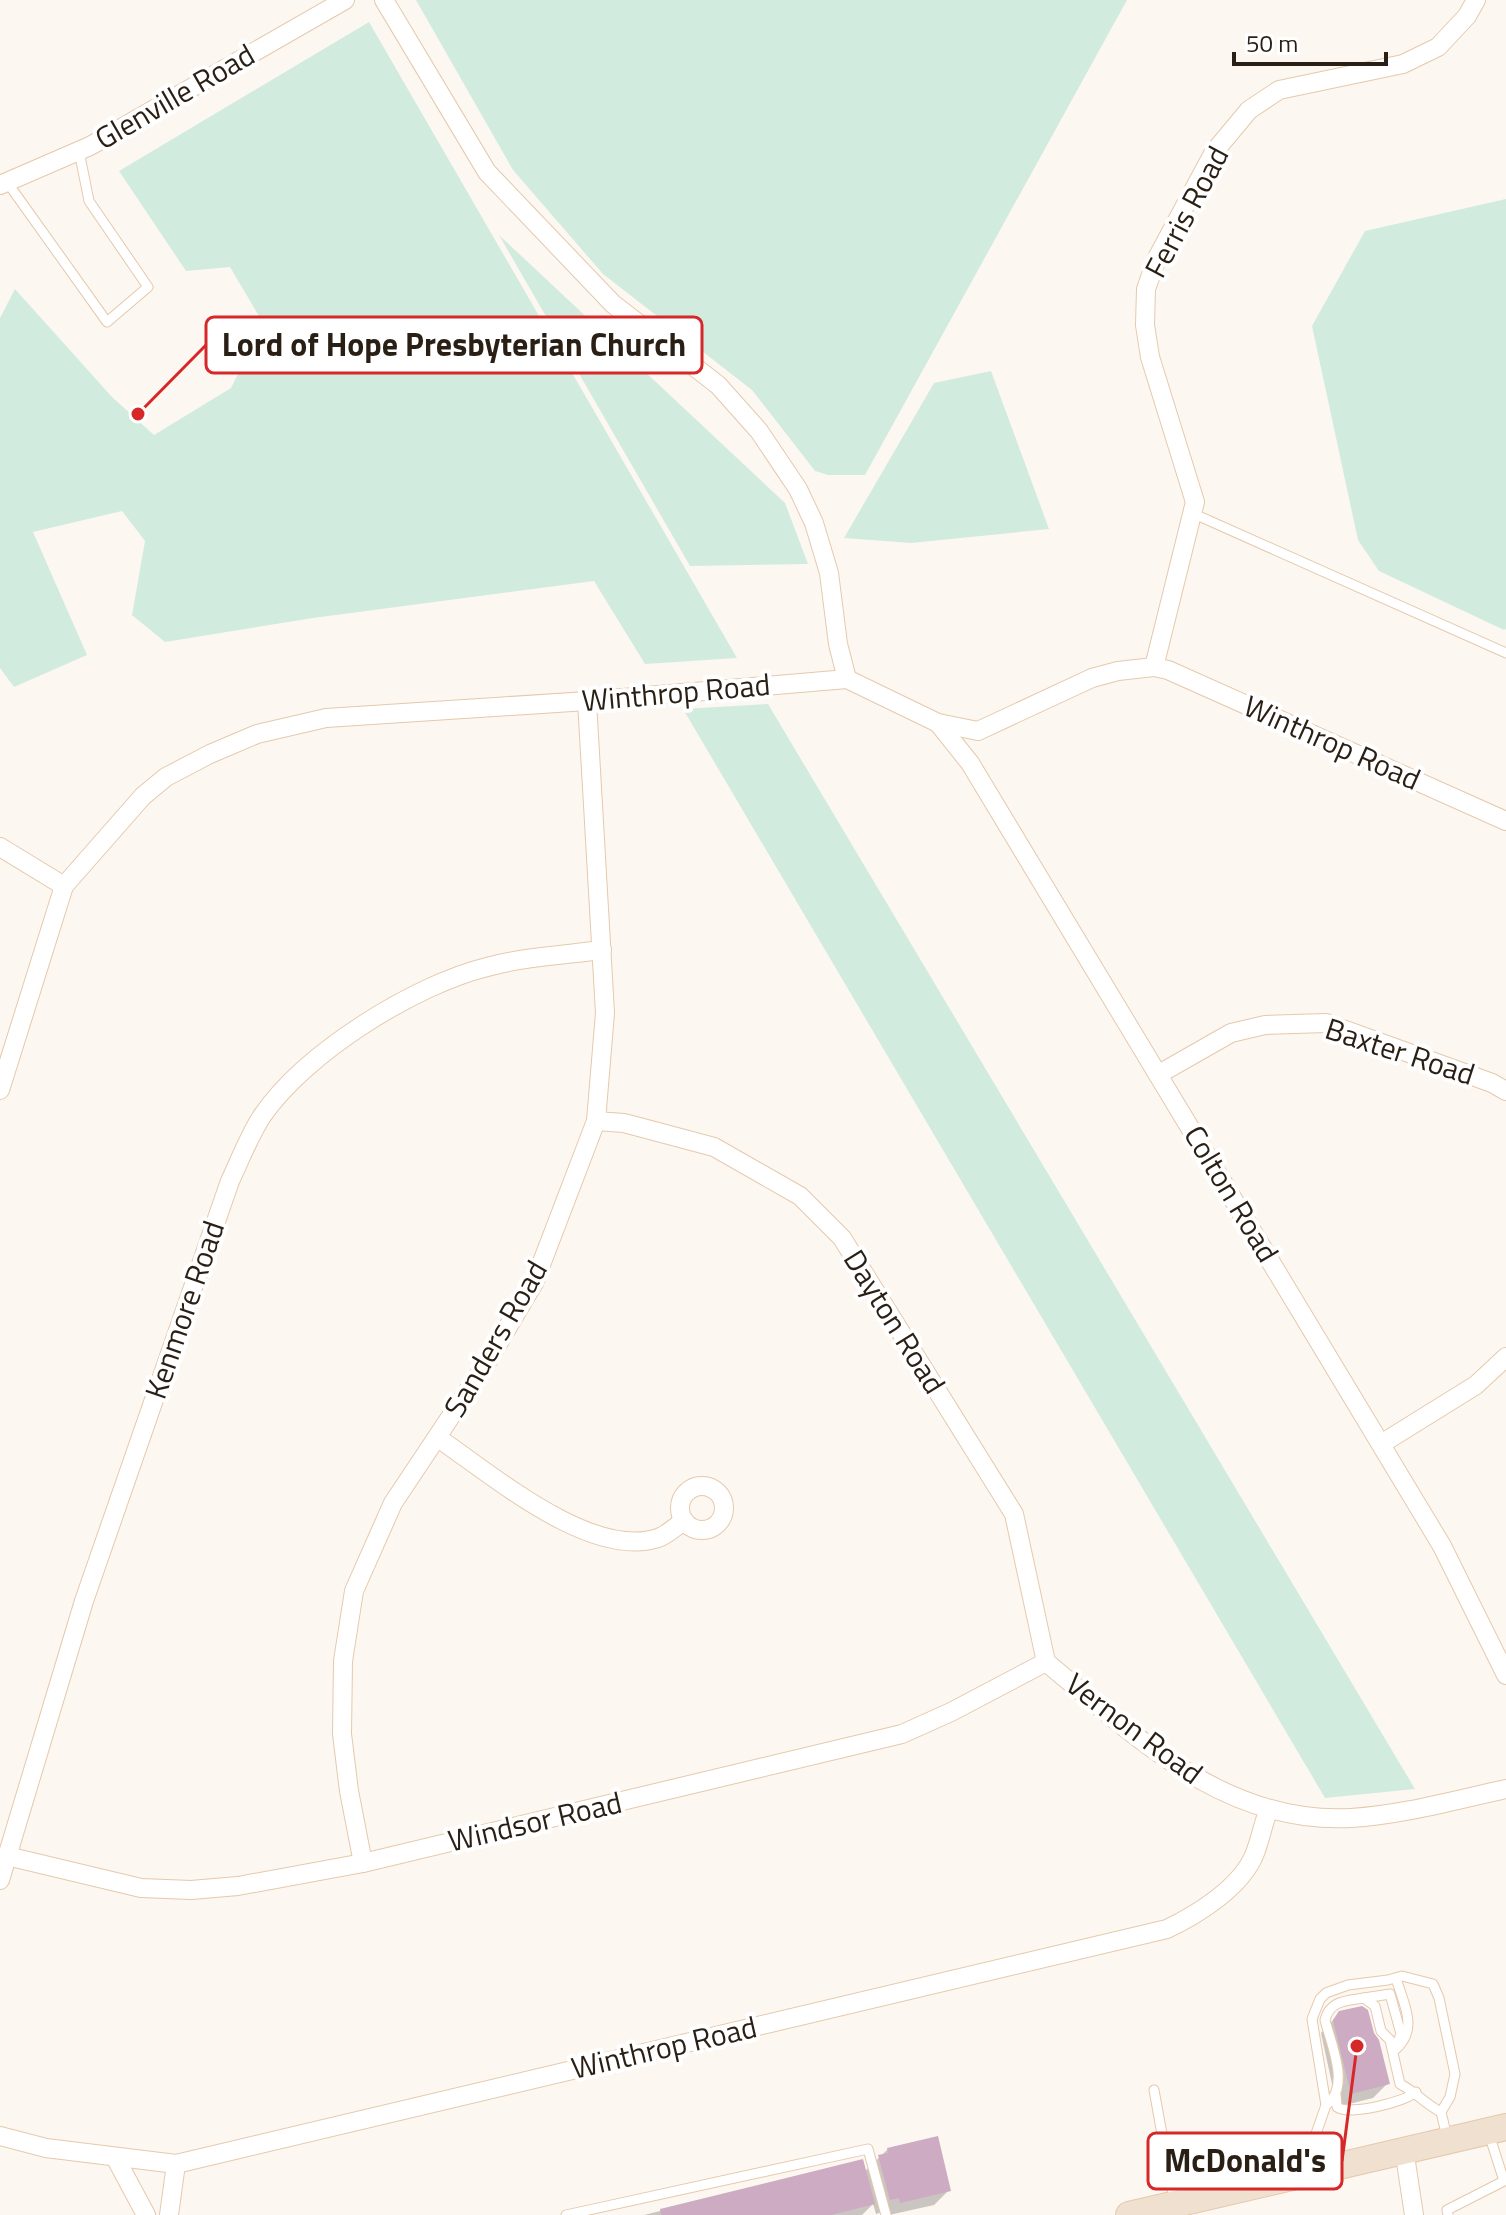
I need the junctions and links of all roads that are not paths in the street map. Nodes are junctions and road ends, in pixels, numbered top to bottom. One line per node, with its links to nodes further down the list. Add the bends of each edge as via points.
1 (345, 0): 4 (street, Glenville Road)
2 (384, 0): 9 (street, via 487,172 613,304 718,385 759,431 814,523 829,573)
3 (1476, 0): 6 (street, Ferris Road, via 1438,47 1403,64 1279,90 1249,110 1214,152 1146,289 1150,357 1195,502)
4 (79, 150): 5 (street, Glenville Road); 5 (lane, via 89,201 148,287 107,322)
5 (3, 184)
6 (1192, 513): 7 (lane); 8 (street, Ferris Road)
7 (1506, 653)
8 (1154, 667): 11 (street, Winthrop Road, via 1092,678 978,731); 12 (street, Winthrop Road)
9 (847, 679): 10 (street, Winthrop Road); 11 (street, Winthrop Road)
10 (587, 701): 14 (street, Winthrop Road, via 326,718 257,734 166,777); 15 (street, Sanders Road)
11 (938, 723): 16 (street, Colton Road, via 970,763)
12 (1506, 821)
13 (0, 847): 14 (street)
14 (64, 886): 17 (street, Winthrop Road)
15 (602, 950): 19 (street, Sanders Road, via 605,1013); 28 (street, Kenmore Road, via 485,967 441,984 367,1021 288,1083 261,1117 230,1181 84,1601)
16 (1159, 1074): 18 (street, Baxter Road, via 1231,1033 1265,1025 1326,1023); 22 (street, Colton Road)
17 (0, 1090)
18 (1506, 1091)
19 (596, 1121): 21 (street, Sanders Road, via 534,1283); 24 (street, Dayton Road, via 624,1123 714,1147 800,1196 842,1238 1014,1514)
20 (1506, 1357): 22 (street, via 1476,1385)
21 (438, 1438): 23 (street, via 581,1531 619,1542 659,1538); 29 (street, Sanders Road, via 393,1503 354,1591 343,1661 342,1734)
22 (1381, 1444): 25 (street, Colton Road, via 1442,1546)
23 (684, 1521)
24 (1046, 1662): 27 (street, Vernon Road, via 1173,1764); 29 (street, Windsor Road, via 902,1734)
25 (1506, 1675)
26 (1506, 1789): 27 (street, Vernon Road, via 1351,1818)
27 (1268, 1811): 44 (street, Winthrop Road, via 1254,1856 1229,1888 1200,1914 1167,1929)
28 (7, 1856): 29 (street, Windsor Road, via 141,1888 191,1890); 30 (street, Kenmore Road)
29 (363, 1863)
30 (0, 1880)
31 (1396, 1978): 33 (lane, via 1409,2021 1406,2040); 37 (lane, via 1348,1985 1320,1999 1312,2019); 38 (lane, via 1433,1984 1439,1998 1455,2074)
32 (1364, 1998): 33 (lane, via 1375,2006 1381,2031); 33 (lane, via 1390,1994 1401,2034); 36 (lane, via 1335,2004 1326,2013 1338,2076)
33 (1394, 2051): 35 (lane, via 1400,2084)
34 (1154, 2090): 47 (lane)
35 (1416, 2092): 36 (lane, via 1352,2111 1337,2107); 38 (lane)
36 (1336, 2095): 37 (lane)
37 (1326, 2105): 45 (lane, via 1310,2151)
38 (1441, 2112): 41 (lane)
39 (1497, 2128): 41 (main road); 46 (lane)
40 (0, 2136): 43 (street, Winthrop Road)
41 (1448, 2139): 42 (main road)
42 (1404, 2149): 45 (main road); 53 (street)
43 (115, 2157): 44 (street, Winthrop Road); 48 (street)
44 (176, 2164): 49 (street)
45 (1314, 2170): 47 (main road)
46 (1504, 2181): 54 (lane, via 1447,2210)
47 (1174, 2203): 52 (main road)
48 (146, 2215)
49 (169, 2215)
50 (566, 2215): 51 (lane, via 868,2149)
51 (886, 2215)
52 (1129, 2215)
53 (1414, 2215)
54 (1448, 2215)

